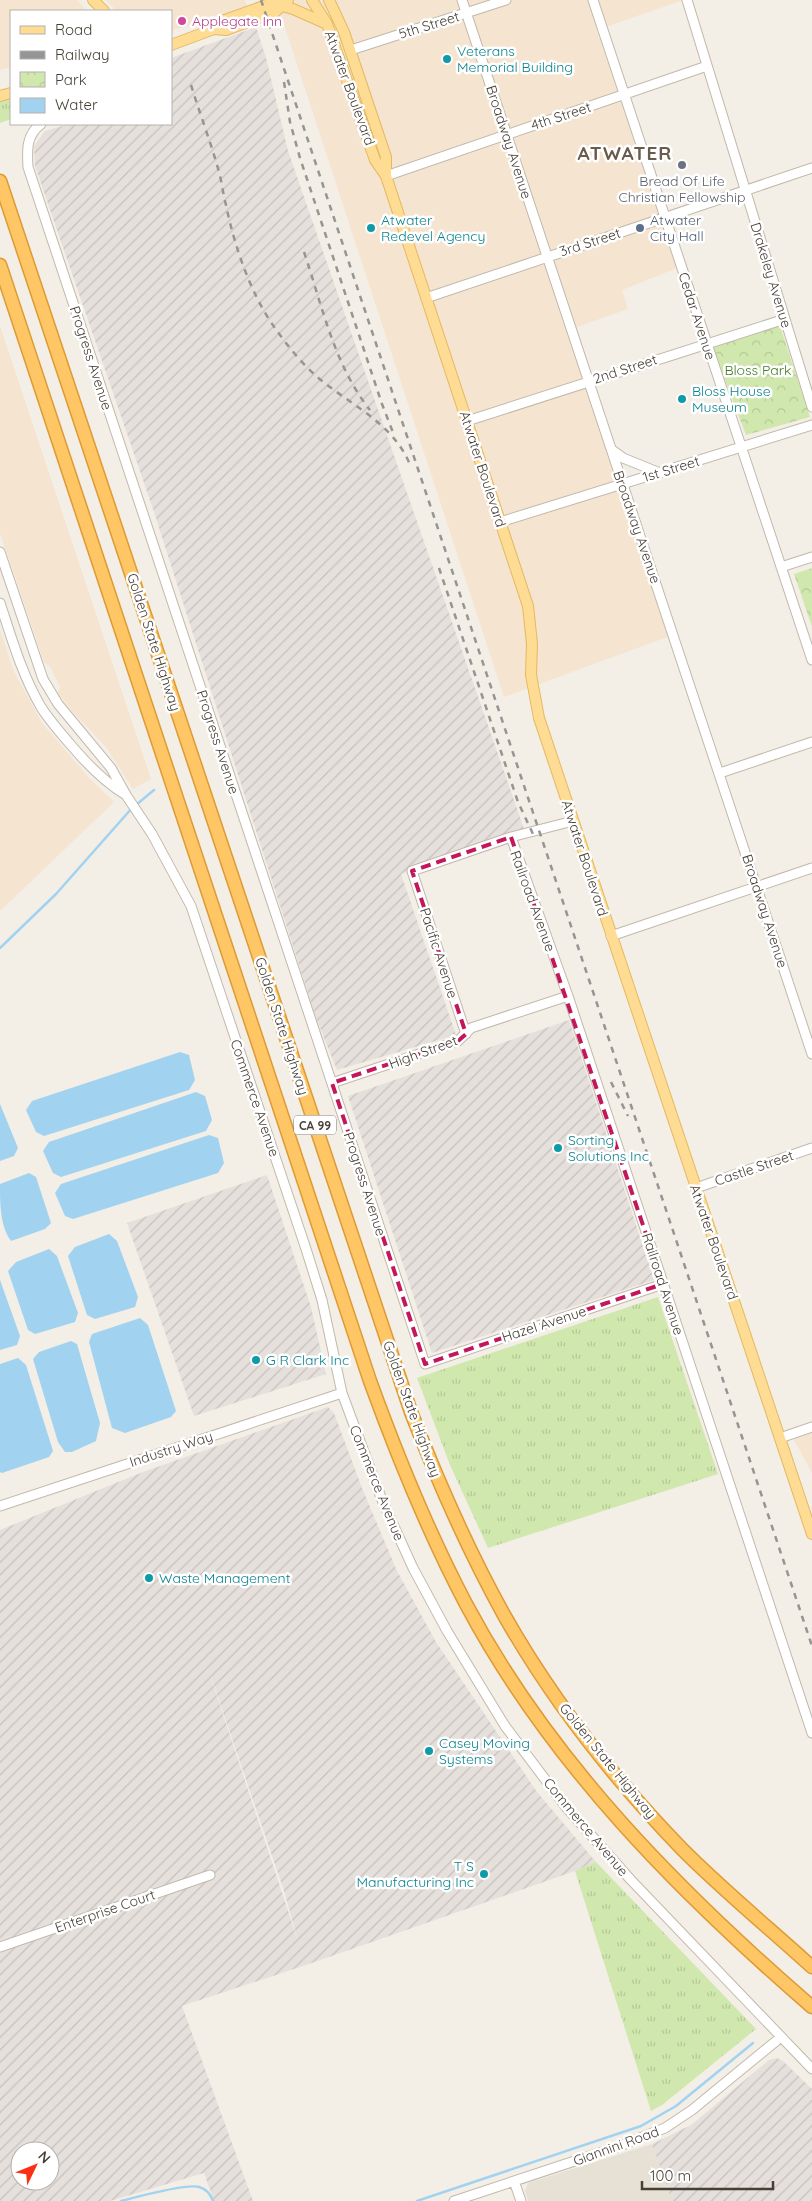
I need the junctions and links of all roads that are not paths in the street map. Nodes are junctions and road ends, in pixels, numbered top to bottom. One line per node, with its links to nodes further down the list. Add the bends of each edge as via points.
1 (93, 0): 9 (main road)
2 (312, 0): 11 (main road, Atwater Boulevard)
3 (329, 0): 13 (main road, Atwater Boulevard)
4 (462, 0): 10 (street, Broadway Avenue)
5 (506, 0): 10 (street, 5th Street)
6 (593, 0): 15 (street, Cedar Avenue)
7 (687, 0): 14 (street, Drakeley Avenue)
8 (284, 2): 11 (main road); 12 (main road, via 275,12 226,30 214,29)
9 (103, 10)
10 (466, 14): 13 (street, 5th Street); 17 (street, Broadway Avenue)
11 (327, 24): 19 (main road, Atwater Boulevard, via 375,160)
12 (172, 44)
13 (351, 50): 19 (main road, Atwater Boulevard, via 386,156)
14 (707, 66): 15 (street, 4th Street); 21 (street, Drakeley Avenue)
15 (624, 95): 17 (street, 4th Street); 22 (street, Cedar Avenue)
16 (40, 125): 53 (street, Progress Avenue, via 26,146 28,168)
17 (507, 135): 19 (street, 4th Street); 23 (street, Broadway Avenue)
18 (812, 168): 21 (street, 3rd Street)
19 (386, 176): 25 (main road, Atwater Boulevard)
20 (0, 181): 66 (highway, Golden State Highway / CA 99, via 408,1403 458,1524 505,1616 539,1671 622,1782 723,1888)
21 (745, 191): 22 (street, 3rd Street); 26 (street, Drakeley Avenue)
22 (665, 217): 23 (street, 3rd Street); 27 (street, Cedar Avenue)
23 (547, 256): 25 (street, 3rd Street); 28 (street, Broadway Avenue)
24 (0, 265): 67 (highway, Golden State Highway / CA 99, via 370,1381 398,1458 431,1534 466,1605 506,1671 561,1750 621,1824 697,1902)
25 (426, 298): 30 (main road, Atwater Boulevard)
26 (785, 319): 27 (street, 2nd Street); 29 (street, Drakeley Avenue)
27 (706, 343): 28 (street, 2nd Street); 32 (street, Cedar Avenue)
28 (588, 381): 30 (street, 2nd Street); 33 (street, Broadway Avenue)
29 (812, 407)
30 (467, 421): 36 (main road, Atwater Boulevard)
31 (812, 425): 32 (street, 1st Street)
32 (741, 447): 34 (street, 1st Street); 39 (street, Cedar Avenue)
33 (612, 450): 34 (street); 35 (street, Broadway Avenue)
34 (660, 473): 35 (street, 1st Street)
35 (623, 484): 36 (street, 1st Street); 43 (street, Broadway Avenue)
36 (500, 522): 45 (main road, Atwater Boulevard, via 528,606 531,675 538,718)
37 (0, 552): 44 (street, Commerce Avenue, via 43,679 58,704 111,768)
38 (812, 557): 39 (street)
39 (781, 567): 41 (street, Cedar Avenue)
40 (0, 603): 44 (street, Commerce Avenue, via 18,657 42,709 102,780)
41 (812, 660)
42 (812, 742): 43 (street)
43 (720, 773): 48 (street, Broadway Avenue)
44 (126, 795): 58 (street, Commerce Avenue, via 191,906 309,1258 322,1300)
45 (573, 821): 46 (street); 49 (main road, Atwater Boulevard)
46 (511, 837): 50 (street, Railroad Avenue); 51 (street, Pacific Avenue, via 412,871)
47 (812, 868): 48 (street)
48 (757, 886): 49 (street); 52 (street, Broadway Avenue)
49 (611, 936): 55 (main road, Atwater Boulevard)
50 (568, 996): 51 (street, High Street, via 471,1028); 56 (street, Railroad Avenue)
51 (466, 1034): 53 (street, High Street, via 458,1041)
52 (812, 1054)
53 (332, 1083): 57 (street, Progress Avenue)
54 (812, 1148): 55 (street, Castle Street)
55 (696, 1188): 60 (main road, Atwater Boulevard)
56 (664, 1284): 57 (street, Hazel Avenue); 63 (street, Railroad Avenue)
57 (425, 1364)
58 (342, 1393): 61 (street, Industry Way); 68 (street, Commerce Avenue, via 382,1500 413,1568 446,1631 504,1726 566,1807)
59 (812, 1427): 60 (street)
60 (780, 1438): 62 (main road, Atwater Boulevard)
61 (0, 1506)
62 (812, 1534)
63 (812, 1733)
64 (210, 1875): 65 (street, Enterprise Court)
65 (0, 1946)
66 (812, 1967)
67 (812, 2007)
68 (781, 2037): 69 (street, Commerce Avenue); 70 (street, Giannini Road, via 692,2110 665,2128)
69 (812, 2068)
70 (514, 2181): 71 (street, Giannini Road); 72 (street)
71 (454, 2201)
72 (521, 2201)

